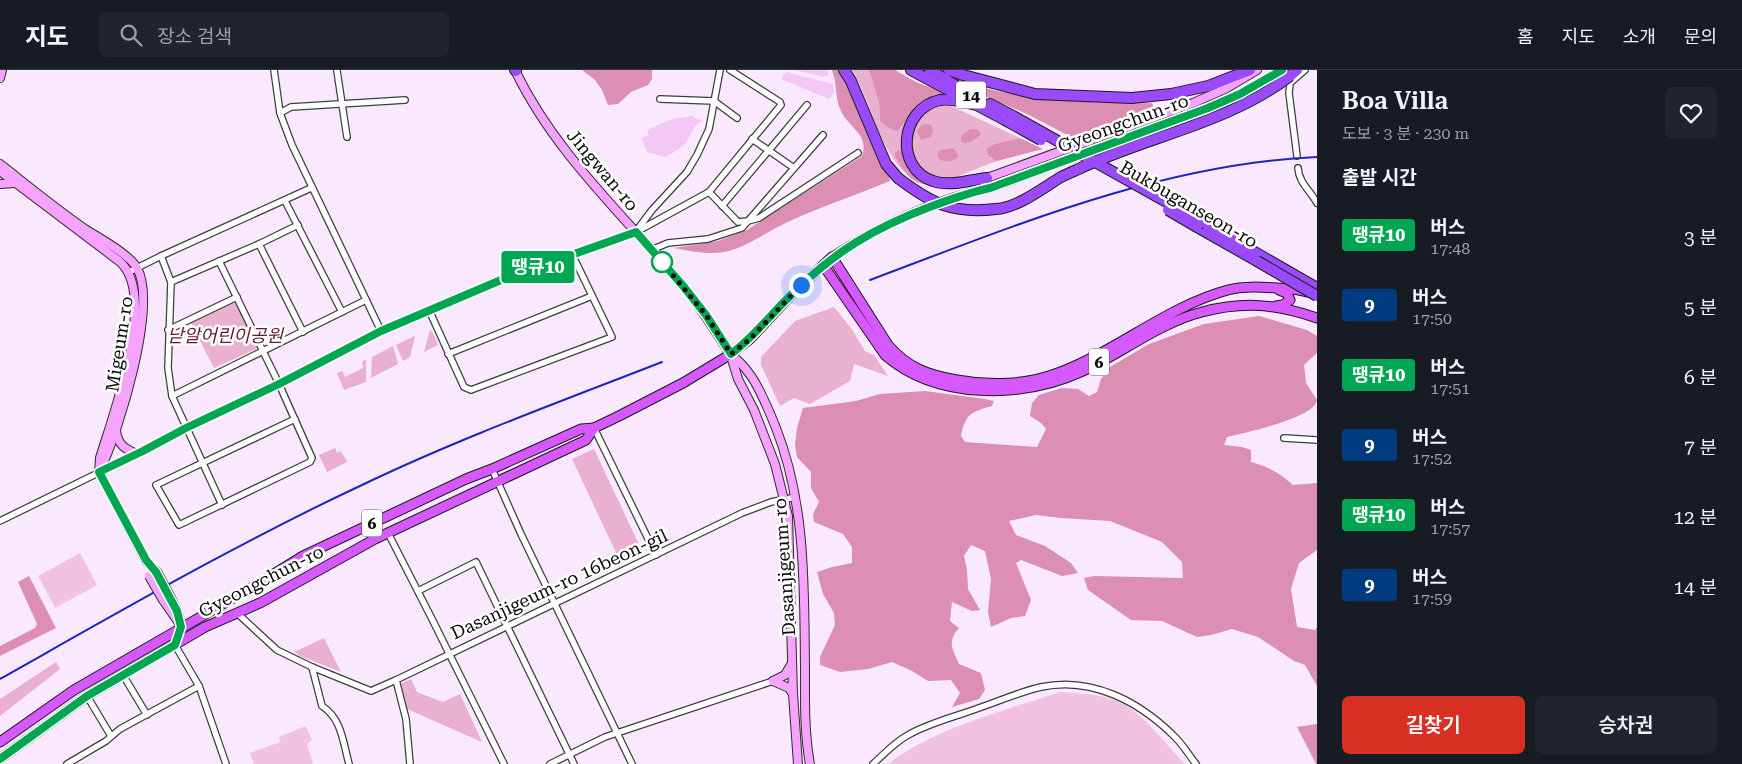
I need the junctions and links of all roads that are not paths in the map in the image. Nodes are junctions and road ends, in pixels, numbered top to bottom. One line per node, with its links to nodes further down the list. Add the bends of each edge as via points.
1 (2, 70): 15 (street)
2 (274, 70): 22 (street)
3 (515, 70): 46 (street, Jingwan-ro, via 551,132)
4 (720, 70): 18 (street)
5 (730, 70): 27 (street, via 781,105)
6 (844, 70): 14 (highway, bridge, via 886,164 898,178 931,201 952,208 979,210 999,209 1015,203 1118,151 1235,110 1258,98)
7 (911, 70): 21 (highway, Bukbuganseon-ro / 14)
8 (930, 70): 24 (highway, 14)
9 (949, 70): 10 (highway, via 1036,94 1132,98 1208,86)
10 (1250, 70)
11 (1257, 70): 35 (street, Gyeongchun-ro, via 1193,103)
12 (1305, 70): 30 (street, via 1290,83 1289,93)
13 (337, 71): 19 (street)
14 (1290, 72): 40 (street, Gyeongchun-ro, via 1208,108 990,188)
15 (0, 78)
16 (660, 99): 18 (street)
17 (405, 100): 19 (street)
18 (714, 102): 23 (street); 46 (street, via 709,128 687,172)
19 (341, 103): 22 (street, via 291,107); 26 (street)
20 (807, 105): 28 (street)
21 (978, 105): 24 (highway, Bukbuganseon-ro / 14); 35 (highway, via 952,100 931,103 917,112 909,125 907,150 913,165 933,181 946,183)
22 (280, 113): 38 (street)
23 (737, 118)
24 (1009, 118): 52 (highway, Bukbuganseon-ro / 14, bridge)
25 (823, 135): 32 (street)
26 (347, 137)
27 (752, 139): 28 (street); 39 (street)
28 (769, 151): 32 (street); 43 (street)
29 (858, 153): 44 (street, via 759,218)
30 (1297, 156)
31 (0, 164): 55 (street, via 105,241)
32 (794, 168): 44 (street)
33 (1298, 168): 42 (street, via 1302,183)
34 (0, 171): 36 (street, Migeum-ro)
35 (986, 178): 40 (street, Gyeongchun-ro)
36 (16, 183): 37 (street); 55 (street, Migeum-ro)
37 (0, 184)
38 (311, 188): 41 (street); 63 (street)
39 (709, 192): 43 (street); 46 (street)
40 (969, 192): 51 (street, Gyeongchun-ro, via 875,230)
41 (285, 201): 45 (street); 50 (street)
42 (1317, 203)
43 (722, 206): 44 (street, via 738,222)
44 (748, 221): 48 (street, via 742,228 708,239 668,243)
45 (298, 225): 47 (street); 67 (street)
46 (636, 232): 48 (street, Jingwan-ro); 49 (street)
47 (259, 244): 53 (street); 71 (street)
48 (651, 250): 74 (street, Jingwan-ro, via 706,315)
49 (572, 254): 61 (street); 66 (street)
50 (161, 256): 55 (street); 56 (street)
51 (832, 257): 54 (main road, Gyeongchun-ro); 57 (main road, 6, via 897,355 920,370 972,383 1000,384 1057,374 1204,298)
52 (1259, 258): 59 (highway, Bukbuganseon-ro / 14); 62 (highway, Bukbuganseon-ro / 14, bridge)
53 (220, 261): 56 (street); 60 (street)
54 (824, 265): 64 (main road, 6, via 884,355 913,375 966,389 1000,391 1055,382 1083,371 1172,323 1200,312); 74 (main road, Gyeongchun-ro)
55 (133, 270): 80 (street, Migeum-ro, via 142,291 140,331 130,383); 86 (street, Migeum-ro, via 133,335)
56 (171, 282): 69 (street)
57 (1244, 288): 58 (main road, 6); 64 (main road, via 1234,297 1234,302)
58 (1271, 288): 62 (main road, 6, via 1299,289); 65 (main road, via 1289,296 1288,302)
59 (1317, 288)
60 (237, 296): 69 (street); 72 (street)
61 (592, 296): 73 (street); 73 (street, via 612,337 471,390 464,387)
62 (1317, 296)
63 (366, 300): 67 (street); 70 (street)
64 (1240, 305): 65 (main road, 6)
65 (1276, 306): 68 (main road, 6)
66 (429, 310): 70 (street); 73 (street)
67 (342, 312): 71 (street)
68 (1317, 318)
69 (168, 330): 76 (street)
70 (381, 331): 75 (street)
71 (303, 332): 72 (street)
72 (263, 352): 75 (street); 76 (street)
73 (448, 354)
74 (731, 354): 79 (main road, Gyeongchun-ro, via 683,383); 88 (street, Dasanjigeum-ro, via 748,372 767,408 788,462); 89 (street, Dasanjigeum-ro, via 738,379 766,437)
75 (279, 384): 77 (street); 78 (street)
76 (172, 396): 78 (street)
77 (295, 419): 84 (street); 90 (street, via 312,454 310,462)
78 (186, 428): 83 (street); 84 (street)
79 (594, 428): 85 (main road, Gyeongchun-ro / 6, via 580,429); 87 (main road, Gyeongchun-ro, via 586,440); 93 (street)
80 (116, 429): 83 (street, via 117,440 122,446); 86 (street, Migeum-ro)
81 (1284, 438): 82 (street)
82 (1317, 440)
83 (137, 454): 86 (street)
84 (202, 464): 90 (street); 90 (street, via 156,485 179,525)
85 (492, 469): 87 (street); 98 (main road, Gyeongchun-ro / 6, via 302,556)
86 (99, 472): 91 (street); 98 (street, bridge, via 166,598 177,611)
87 (497, 481): 92 (main road, Gyeongchun-ro); 95 (street)
88 (796, 498): 89 (street, Dasanjigeum-ro 16beon-gil); 124 (street, Dasanjigeum-ro, via 802,559 805,728)
89 (784, 499): 93 (street, Dasanjigeum-ro 16beon-gil, via 742,513); 101 (street, Dasanjigeum-ro, via 788,516)
90 (222, 505)
91 (0, 522)
92 (388, 533): 94 (street); 96 (main road, Gyeongchun-ro)
93 (656, 555): 95 (street, Dasanjigeum-ro 16beon-gil)
94 (418, 591): 97 (street, via 476,562); 100 (street)
95 (555, 603): 97 (street, Dasanjigeum-ro 16beon-gil); 110 (street)
96 (238, 614): 99 (main road, Gyeongchun-ro, via 205,627); 102 (street, via 271,646)
97 (506, 625): 100 (street, Dasanjigeum-ro 16beon-gil); 113 (street)
98 (181, 627): 99 (street); 112 (main road, Gyeongchun-ro / 6, via 74,690)
99 (175, 645): 103 (main road, Gyeongchun-ro); 106 (street)
100 (449, 653): 104 (street); 119 (street, Dasanjigeum-ro 16beon-gil)
101 (793, 662): 105 (street, via 785,675); 107 (street, Dasanjigeum-ro)
102 (312, 667): 104 (street, via 371,691); 117 (street, via 322,706 339,724)
103 (123, 675): 108 (main road, Gyeongchun-ro); 109 (street)
104 (396, 680): 118 (street, via 406,719)
105 (773, 681): 107 (street, via 784,684); 110 (street)
106 (199, 686): 109 (street); 116 (street)
107 (793, 694): 123 (street, Dasanjigeum-ro)
108 (87, 696): 111 (street); 114 (main road, Gyeongchun-ro)
109 (147, 715): 111 (street)
110 (617, 733): 113 (street); 122 (street)
111 (112, 736): 115 (street)
112 (0, 742)
113 (569, 755): 120 (street); 121 (street)
114 (0, 759)
115 (67, 764)
116 (226, 764)
117 (349, 764)
118 (410, 764)
119 (504, 764)
120 (550, 764)
121 (574, 764)
122 (632, 764)
123 (798, 764)
124 (810, 764)
125 (873, 764): 126 (street, via 908,735 937,722 1040,687 1061,684 1101,690 1144,710 1176,738)
126 (1196, 764)

